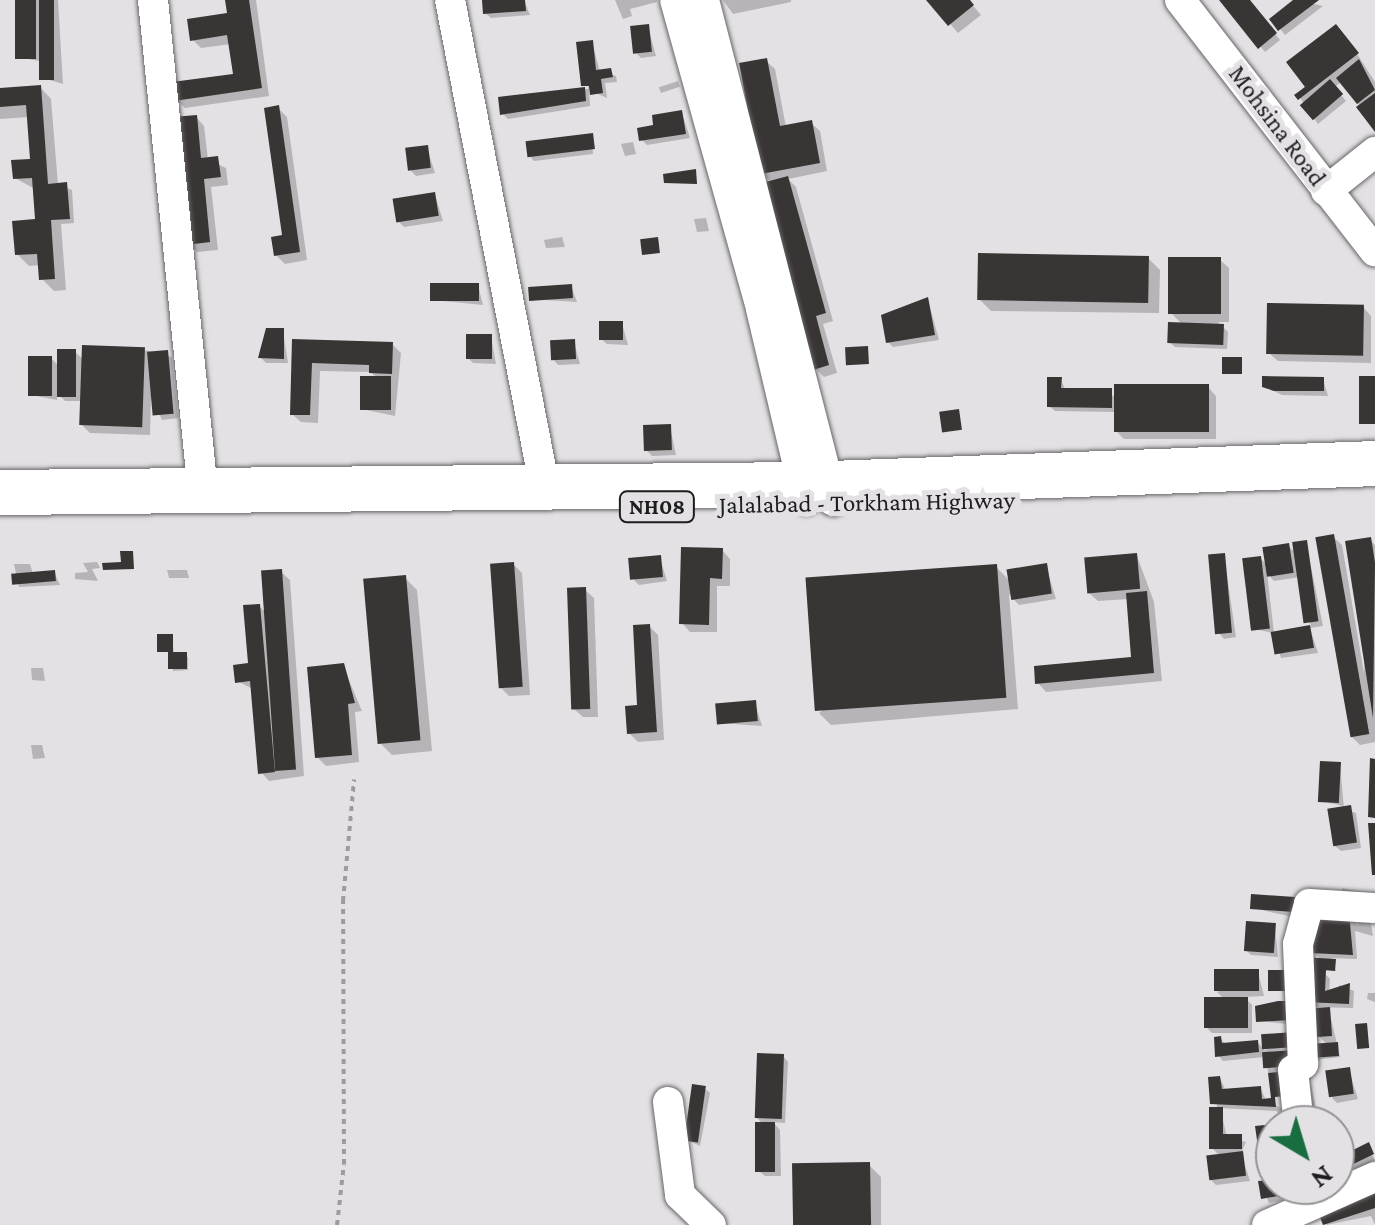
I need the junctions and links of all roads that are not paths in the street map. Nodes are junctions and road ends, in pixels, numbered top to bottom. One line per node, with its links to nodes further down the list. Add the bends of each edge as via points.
1 (152, 0): 13 (street)
2 (450, 0): 12 (street)
3 (675, 0): 9 (street)
4 (704, 0): 9 (street)
5 (1180, 0): 7 (street, Mohsina Road)
6 (1375, 152): 7 (street)
7 (1326, 190): 8 (street, Mohsina Road)
8 (1375, 251)
9 (800, 415): 15 (street)
10 (1375, 463): 11 (highway, Jalalabad - Torkham Highway / NH08)
11 (1070, 477): 14 (highway, Jalalabad - Torkham Highway / NH08); 15 (highway, Jalalabad - Torkham Highway / NH08)
12 (544, 484): 13 (highway, Jalalabad - Torkham Highway / NH08); 15 (highway, Jalalabad - Torkham Highway / NH08)
13 (203, 489): 17 (highway, Jalalabad - Torkham Highway / NH08)
14 (1313, 493): 15 (highway, Jalalabad - Torkham Highway / NH08); 16 (highway, Jalalabad - Torkham Highway / NH08)
15 (818, 494): 17 (highway, Jalalabad - Torkham Highway / NH08)
16 (1375, 494)
17 (21, 507)
18 (1375, 908): 20 (street, via 1306,904 1298,944 1303,1064 1293,1070)
19 (668, 1102): 22 (street, via 680,1195)
20 (1297, 1105)
21 (1295, 1205): 23 (street)
22 (711, 1225)
23 (1267, 1225)

